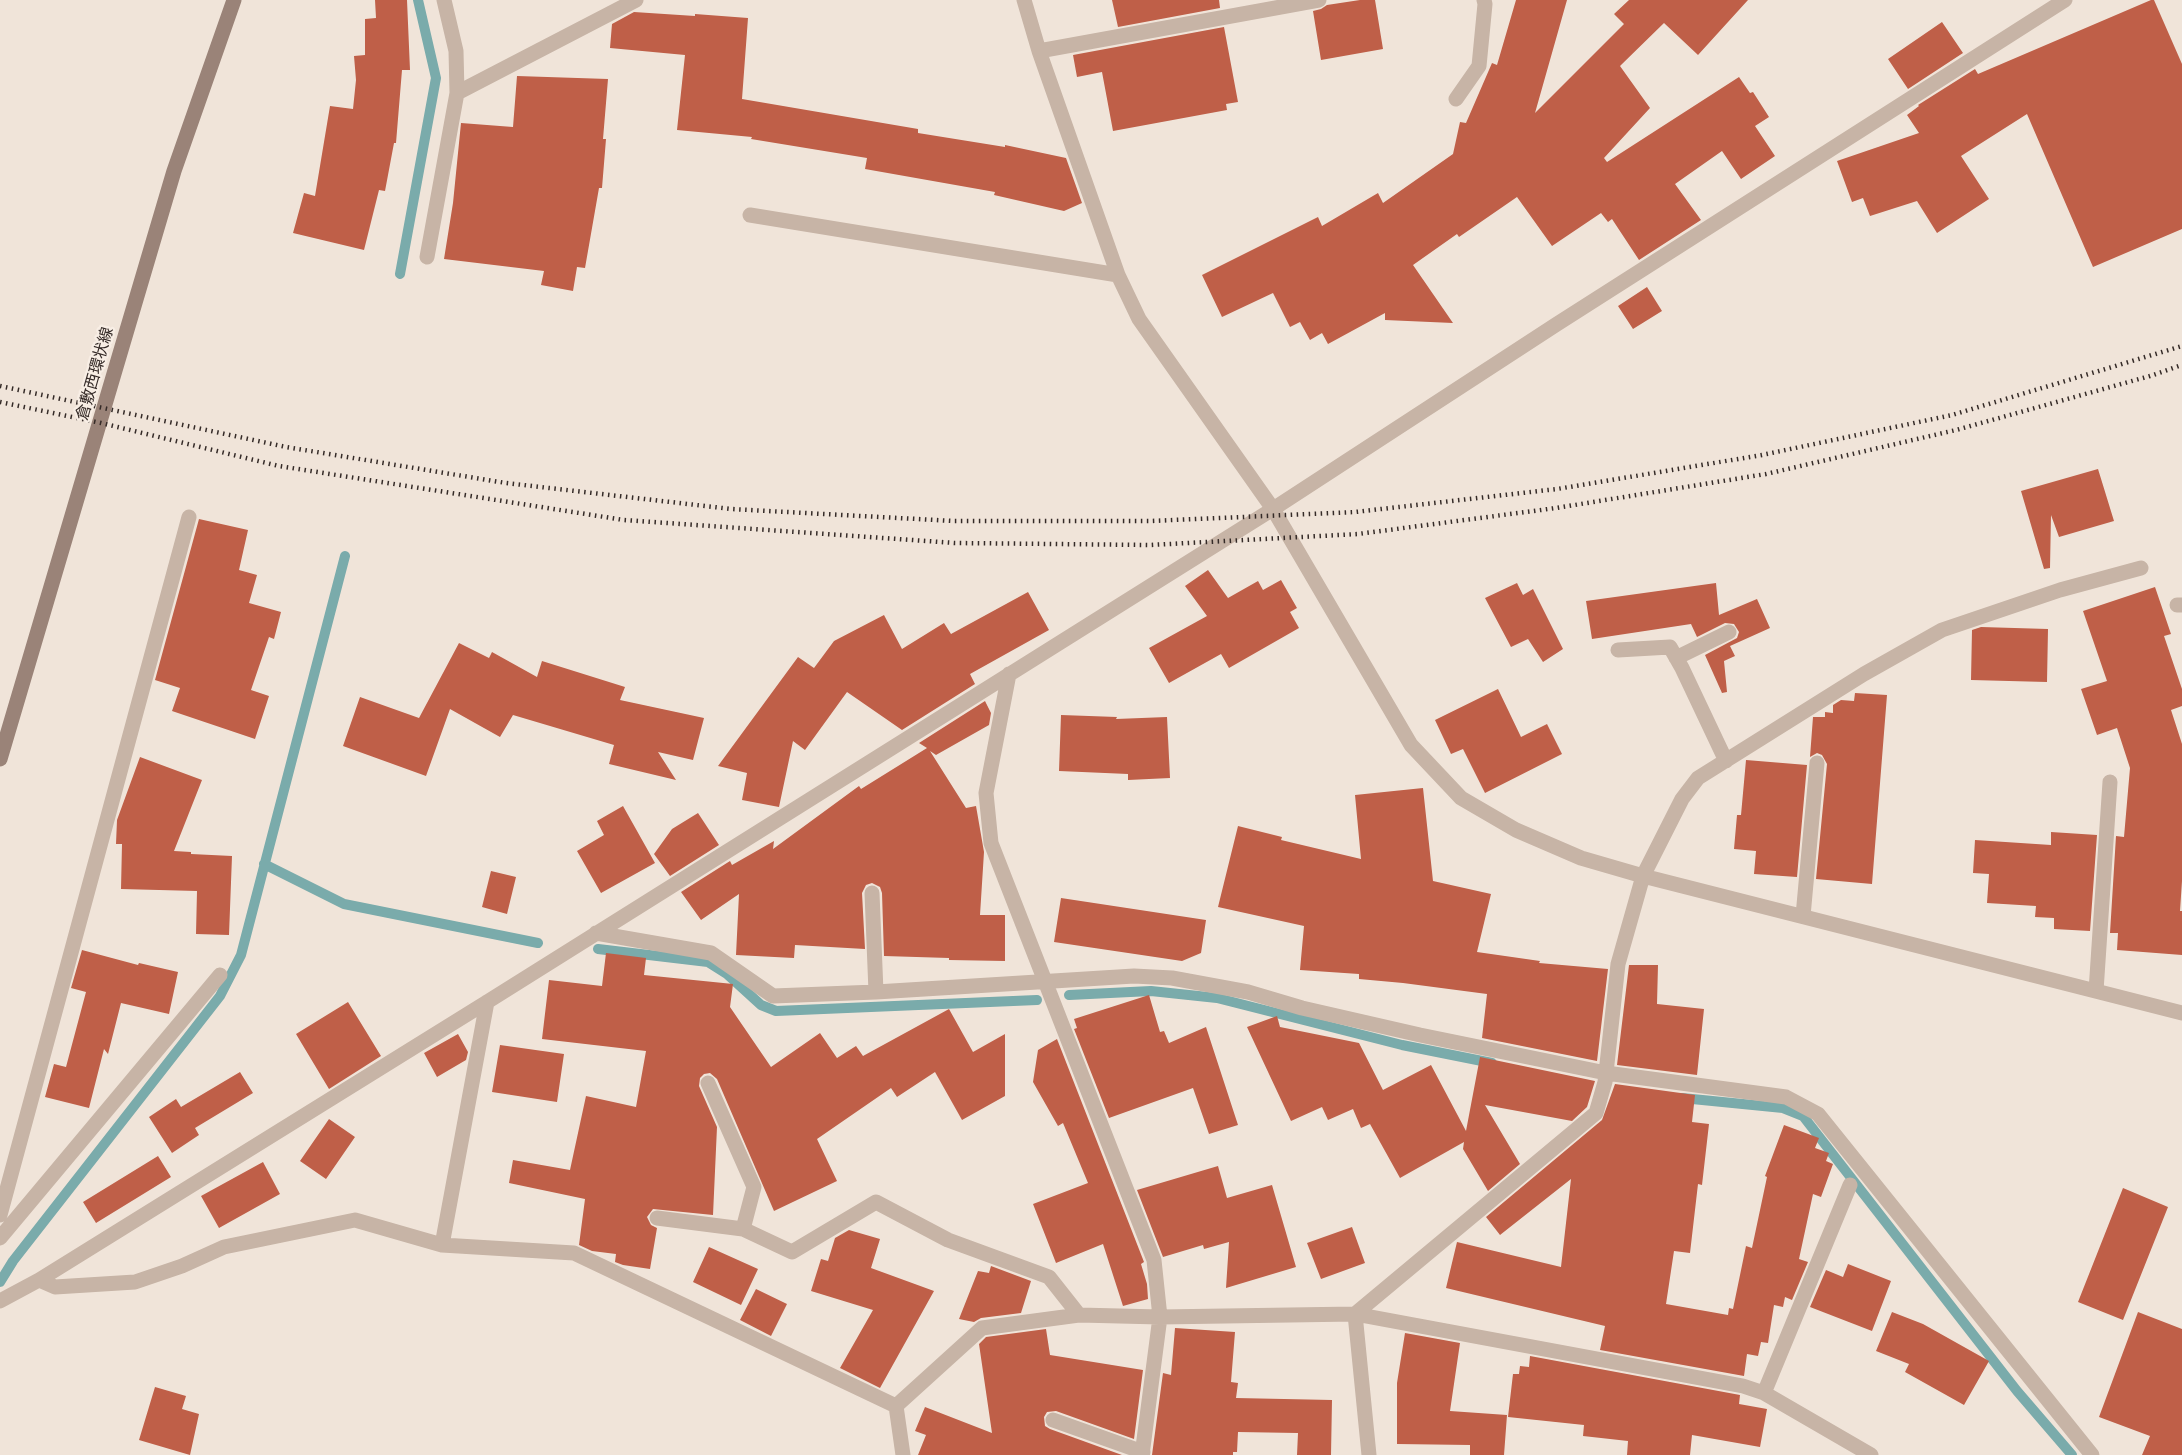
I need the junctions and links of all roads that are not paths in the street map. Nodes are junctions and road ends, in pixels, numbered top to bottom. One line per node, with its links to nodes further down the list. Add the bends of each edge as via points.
1 (234, 0): 21 (main road, 倉敷西環状線, via 174,171)
2 (444, 0): 9 (street, via 456,51)
3 (636, 0): 9 (street)
4 (1024, 0): 8 (street)
5 (1319, 0): 8 (street)
6 (1484, 0): 10 (street, via 1479,66)
7 (2065, 0): 14 (street)
8 (1039, 51): 13 (street)
9 (457, 93): 12 (street)
10 (1456, 99)
11 (750, 215): 13 (street)
12 (427, 257)
13 (1118, 276): 14 (street, via 1139,319)
14 (1273, 509): 20 (street); 25 (street, via 1411,746 1461,798 1559,849)
15 (189, 517): 38 (street)
16 (2141, 568): 22 (street, via 2060,590 1942,630)
17 (1729, 632): 19 (street)
18 (1618, 650): 19 (street, via 1670,647)
19 (1676, 658): 22 (street)
20 (1009, 674): 28 (street); 30 (street, via 986,793 991,843)
21 (0, 759)
22 (1726, 761): 25 (street, via 1698,778 1682,799)
23 (1817, 763): 27 (street)
24 (2110, 782): 31 (street)
25 (1643, 876): 27 (street); 35 (street, via 1618,964)
26 (872, 893): 32 (street)
27 (1803, 916): 31 (street)
28 (596, 933): 32 (street, via 711,953 773,996); 33 (street)
29 (220, 975): 41 (street)
30 (1045, 981): 32 (street); 35 (street, via 1172,978 1248,992); 47 (street, via 1154,1260)
31 (2096, 991): 34 (street)
32 (876, 993)
33 (487, 1002): 42 (street); 43 (street)
34 (2182, 1013)
35 (1605, 1082): 45 (street, via 1596,1113); 55 (street, via 1786,1097 1818,1114)
36 (708, 1083): 40 (street, via 754,1187)
37 (1850, 1185): 48 (street)
38 (0, 1215)
39 (657, 1218): 40 (street)
40 (743, 1230): 46 (street, via 792,1252 876,1202 948,1240 1049,1277)
41 (0, 1238)
42 (442, 1245): 43 (street, via 355,1220 224,1247 135,1282 55,1287); 49 (street, via 574,1253)
43 (39, 1280): 44 (street)
44 (1, 1300)
45 (1355, 1314): 47 (street); 48 (street); 53 (street)
46 (1079, 1315): 47 (street); 49 (street, via 982,1328)
47 (1160, 1317): 51 (street)
48 (1764, 1393): 54 (street)
49 (896, 1406): 52 (street)
50 (1053, 1420): 51 (street)
51 (1143, 1453)
52 (903, 1455)
53 (1369, 1455)
54 (1871, 1455)
55 (2091, 1455)

